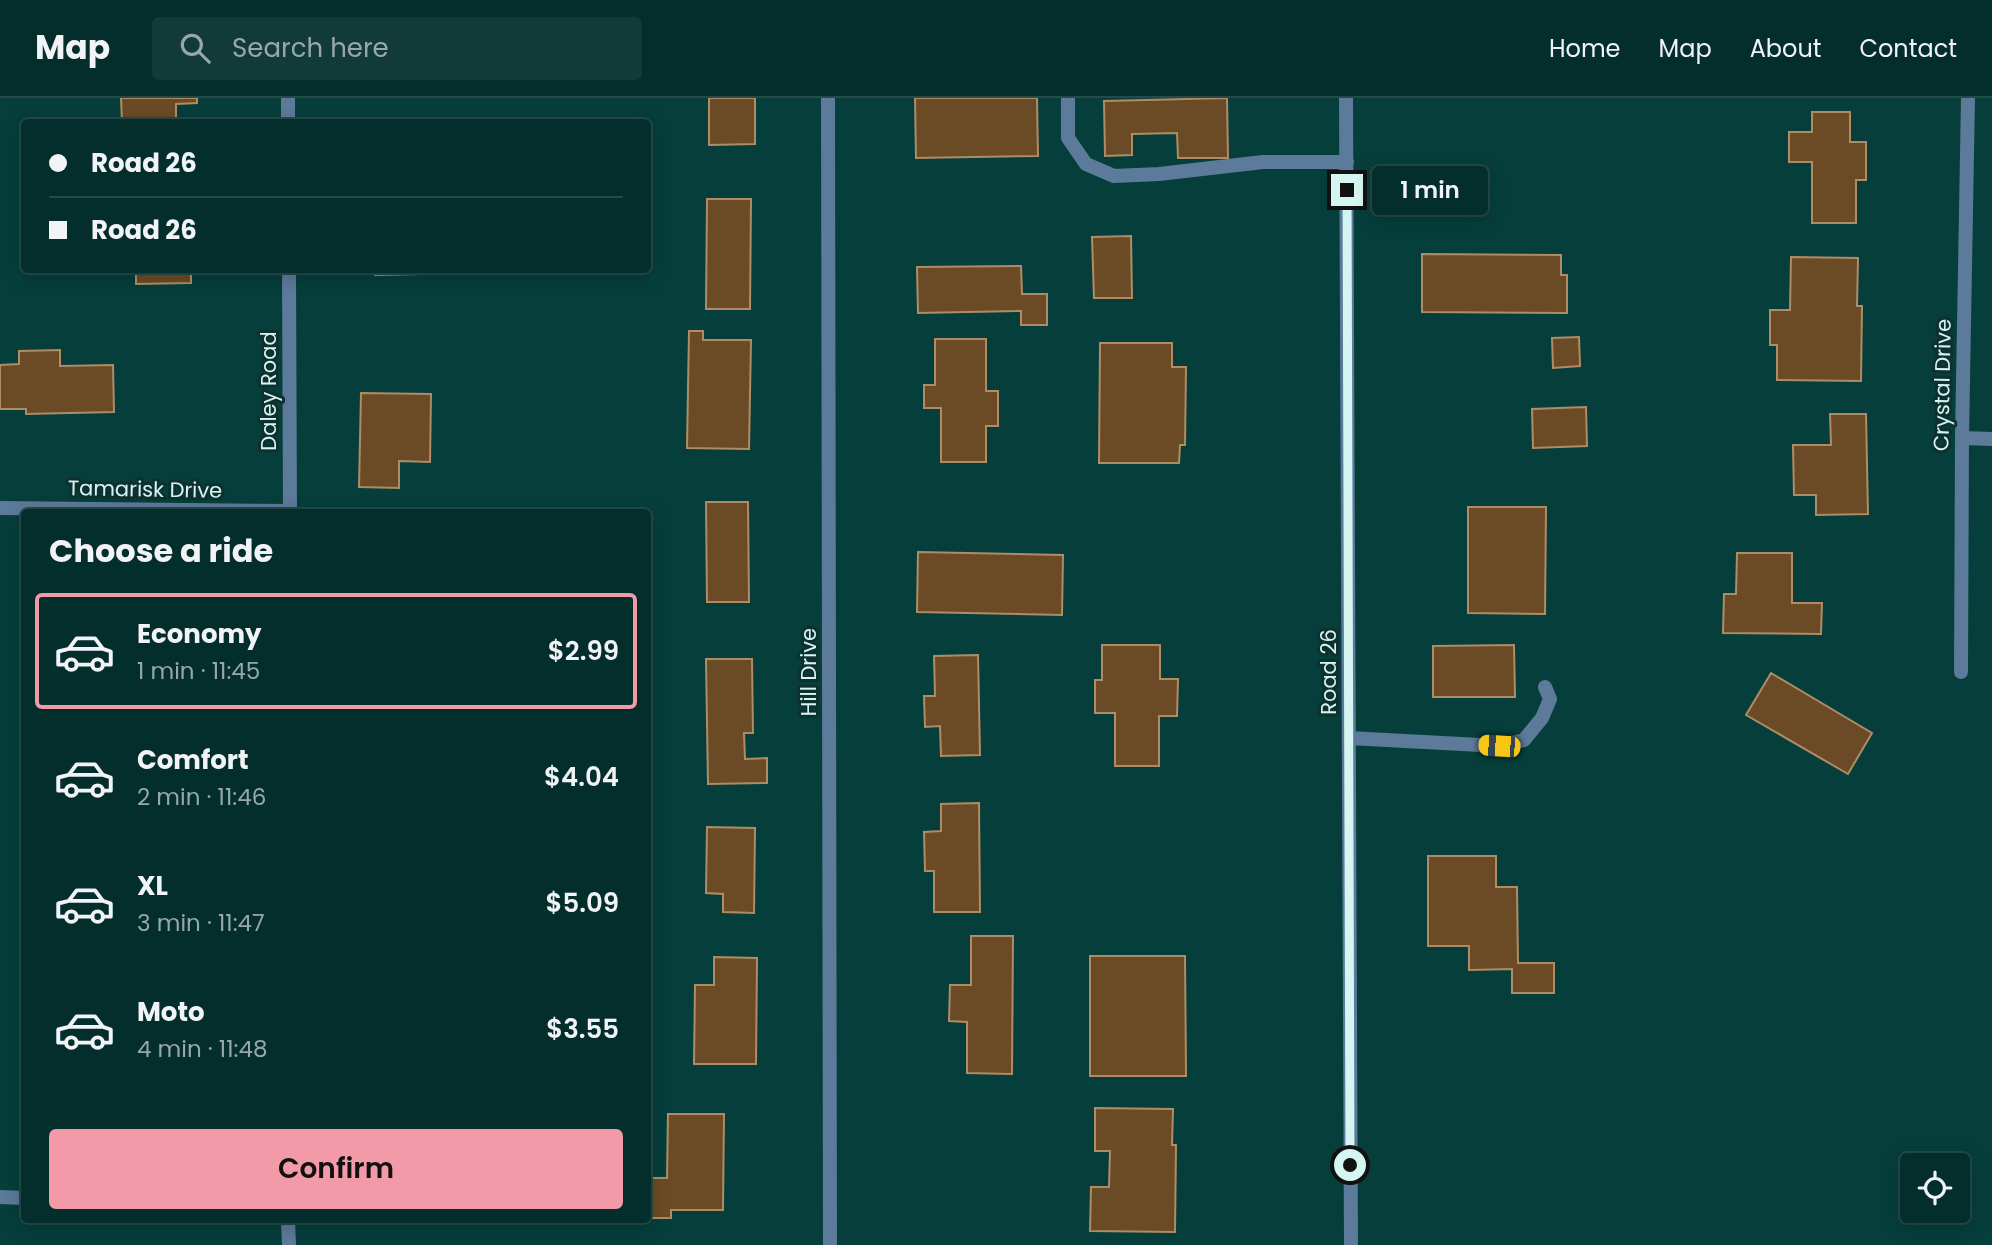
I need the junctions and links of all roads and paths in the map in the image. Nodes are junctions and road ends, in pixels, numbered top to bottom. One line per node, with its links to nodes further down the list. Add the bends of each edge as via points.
1 (288, 98): 6 (street)
2 (828, 98): 21 (street, Hill Drive)
3 (1068, 98): 7 (street, via 1068,138 1086,164 1114,176 1263,162)
4 (1346, 98): 7 (street, Road 26)
5 (1968, 98): 9 (street, Crystal Drive)
6 (288, 119)
7 (1347, 162): 16 (street, Road 26)
8 (289, 273): 13 (street, Daley Road)
9 (1962, 438): 10 (street); 14 (street, Crystal Drive)
10 (1992, 439)
11 (0, 508): 12 (street, Tamarisk Drive)
12 (72, 509)
13 (290, 509)
14 (1961, 672)
15 (1545, 687): 16 (street, via 1550,699 1524,740 1499,746)
16 (1349, 738): 22 (street, Road 26)
17 (0, 1197): 18 (street)
18 (21, 1198)
19 (288, 1223): 20 (street)
20 (289, 1245)
21 (830, 1245)
22 (1351, 1245)

